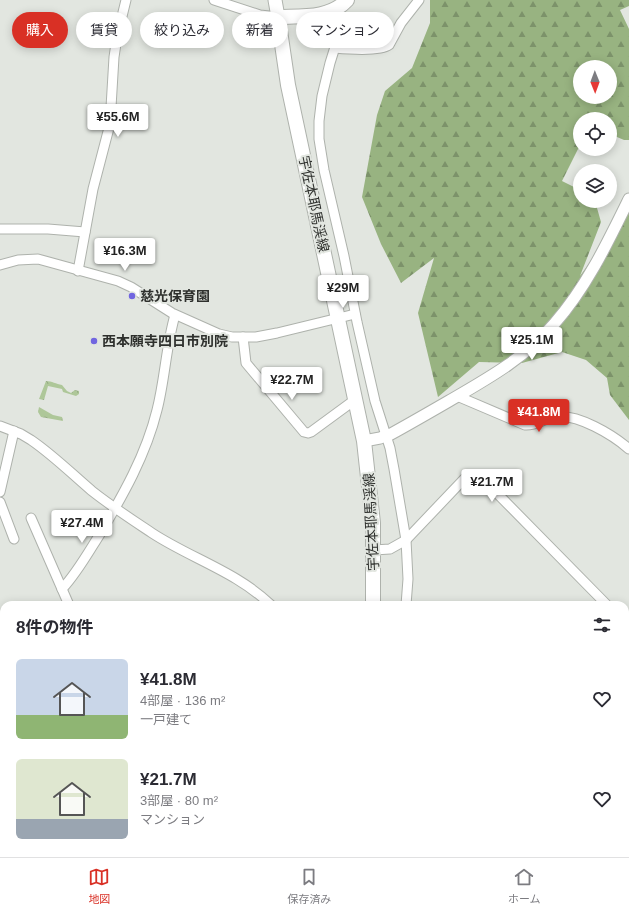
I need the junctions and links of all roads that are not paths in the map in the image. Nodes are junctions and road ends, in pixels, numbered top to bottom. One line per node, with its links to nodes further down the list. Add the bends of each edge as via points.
1 (126, 0): 16 (street, via 114,57 110,124 93,188)
2 (214, 0): 7 (street)
3 (275, 0): 8 (main road)
4 (347, 0): 6 (main road)
5 (419, 0): 10 (street)
6 (331, 11): 9 (main road)
7 (251, 12)
8 (277, 12)
9 (288, 16)
10 (394, 36)
11 (283, 48): 21 (main road, 宇佐本耶馬渓線, via 288,85)
12 (335, 48): 13 (street); 19 (street, via 322,96 319,133 324,170)
13 (386, 48)
14 (629, 199): 23 (street, via 584,282 554,324 508,365)
15 (0, 229): 16 (street)
16 (85, 232): 18 (street)
17 (0, 265): 18 (street, via 18,260 38,259)
18 (78, 271): 20 (street, via 126,284)
19 (355, 314): 21 (street); 27 (street)
20 (175, 315): 22 (street, via 219,334); 32 (street, via 155,418 135,471)
21 (338, 319): 22 (street, via 277,333); 24 (main road, 宇佐本耶馬渓線)
22 (243, 337): 24 (street, via 246,363 304,432 311,432)
23 (457, 396): 27 (street); 29 (street, via 525,425 567,416 594,426)
24 (356, 399): 28 (main road, 宇佐本耶馬渓線)
25 (0, 426): 26 (street)
26 (14, 431): 30 (street); 32 (street, via 37,444)
27 (386, 437): 28 (street); 35 (street)
28 (364, 441): 36 (main road, 宇佐本耶馬渓線)
29 (629, 449)
30 (0, 492)
31 (0, 502): 34 (street)
32 (115, 508): 37 (street, via 82,563); 39 (street, via 166,542 242,583)
33 (31, 518): 37 (street)
34 (14, 539)
35 (406, 540): 36 (street, via 390,549); 41 (street); 42 (street, via 464,479 475,475 481,477)
36 (374, 550): 40 (main road, 宇佐本耶馬渓線)
37 (62, 590): 38 (street)
38 (67, 601)
39 (267, 601)
40 (373, 601)
41 (406, 601)
42 (603, 601)

